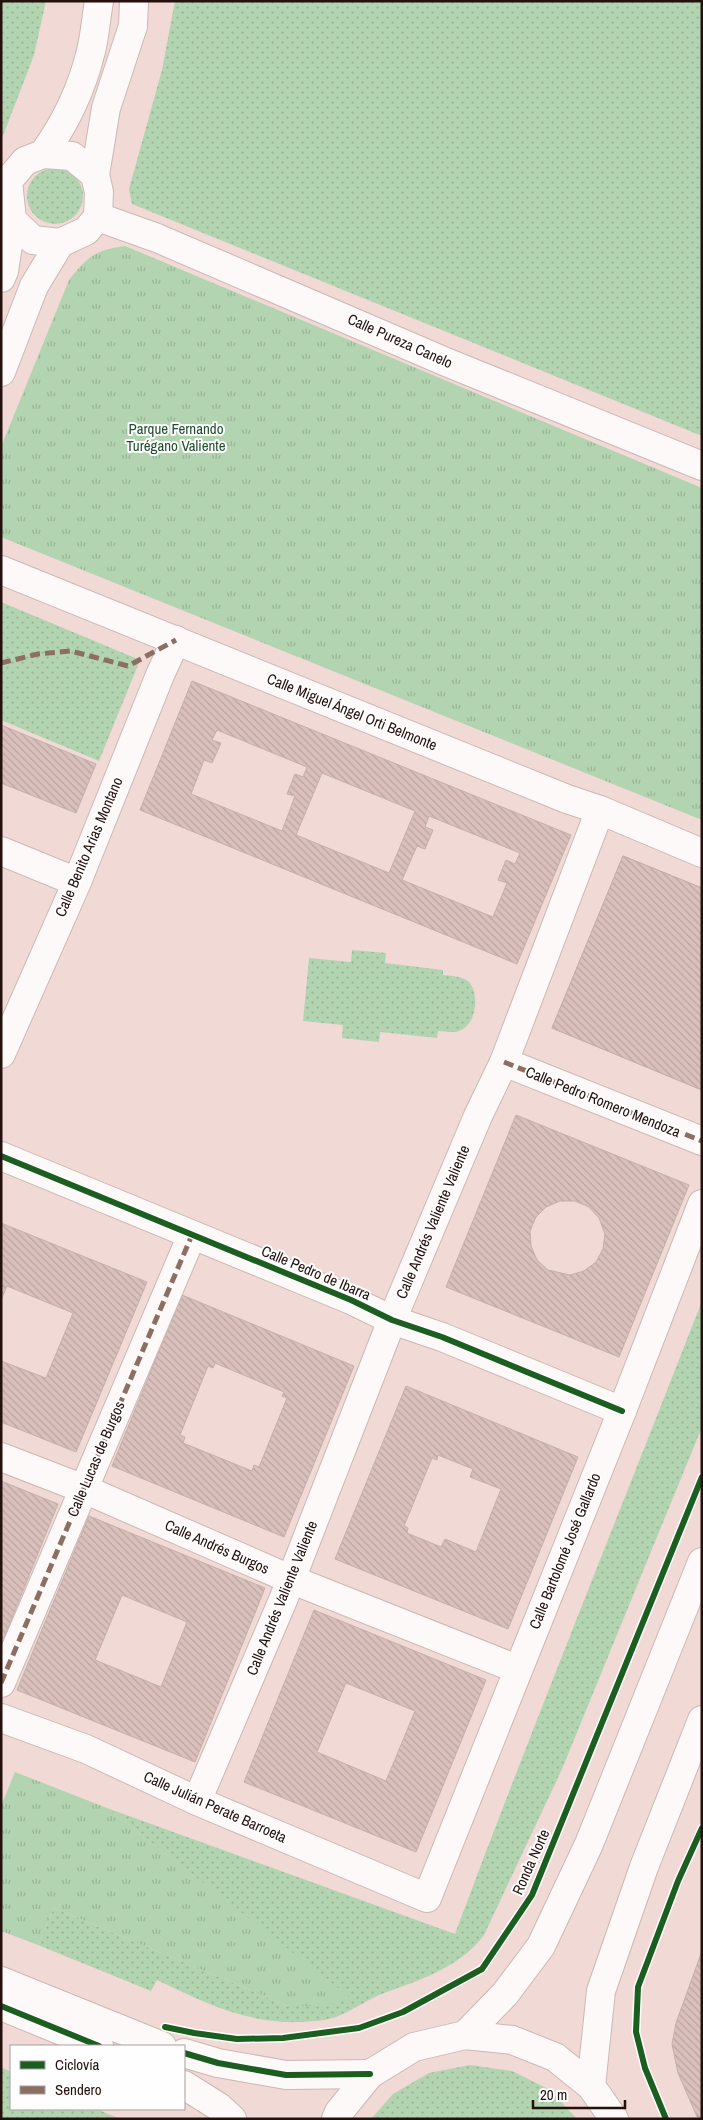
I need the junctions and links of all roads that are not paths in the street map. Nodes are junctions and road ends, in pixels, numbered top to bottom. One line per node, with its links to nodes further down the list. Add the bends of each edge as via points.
1 (99, 1): 3 (main road, via 91,52 76,96 60,130)
2 (134, 1): 4 (main road, via 133,26 106,108)
3 (43, 154): 4 (main road, via 72,156); 5 (main road, via 25,161)
4 (95, 175): 6 (main road, via 99,192)
5 (5, 180): 7 (main road)
6 (98, 217): 8 (main road, via 86,231); 11 (main road, Calle Pureza Canelo, via 157,238 446,362)
7 (12, 220): 8 (main road, via 33,240); 9 (main road)
8 (60, 244): 10 (main road, via 34,286)
9 (1, 278)
10 (1, 372)
11 (702, 466)
12 (1, 570): 13 (main road, Calle Miguel Ángel Orti Belmonte)
13 (176, 640): 14 (main road, Calle Miguel Ángel Orti Belmonte); 17 (main road, Calle Benito Arias Montano)
14 (600, 810): 16 (main road, Calle Miguel Ángel Orti Belmonte); 19 (main road, Calle Andrés Valiente Valiente)
15 (1, 851): 17 (main road)
16 (702, 853)
17 (77, 882): 18 (main road, Calle Benito Arias Montano)
18 (1, 1054)
19 (504, 1062): 20 (main road, Calle Pedro Romero Mendoza); 24 (main road, Calle Andrés Valiente Valiente)
20 (702, 1141)
21 (1, 1156): 23 (main road, Calle Pedro de Ibarra)
22 (702, 1204): 25 (main road, Calle Bartolomé José Gallardo)
23 (192, 1235): 24 (main road, Calle Pedro de Ibarra); 27 (main road, Calle Lucas de Burgos)
24 (392, 1320): 25 (main road, Calle Pedro de Ibarra, via 442,1337); 29 (main road, Calle Andrés Valiente Valiente)
25 (622, 1411): 30 (main road, Calle Bartolomé José Gallardo)
26 (1, 1457): 27 (main road, Calle Andrés Burgos)
27 (84, 1489): 29 (main road, Calle Andrés Burgos); 31 (main road, Calle Lucas de Burgos)
28 (702, 1562): 38 (main road, via 589,1844 541,1946 505,1994)
29 (290, 1579): 30 (main road, Calle Andrés Burgos); 34 (main road, Calle Andrés Valiente Valiente)
30 (517, 1669): 35 (main road, Calle Bartolomé José Gallardo)
31 (1, 1683)
32 (1, 1718): 34 (main road, Calle Julián Perate Barroeta, via 86,1749)
33 (702, 1720): 44 (main road, via 644,1867 601,1991)
34 (197, 1801): 35 (main road, Calle Julián Perate Barroeta)
35 (427, 1898)
36 (1, 1981): 40 (main road)
37 (1, 2006): 39 (main road)
38 (465, 2035): 42 (main road, via 414,2047); 44 (main road, via 512,2040 555,2058)
39 (97, 2045)
40 (160, 2045)
41 (185, 2053): 42 (main road, via 218,2063 286,2075)
42 (370, 2074): 46 (main road)
43 (185, 2086): 45 (main road)
44 (591, 2086): 47 (main road)
45 (232, 2119)
46 (336, 2119)
47 (614, 2119)

